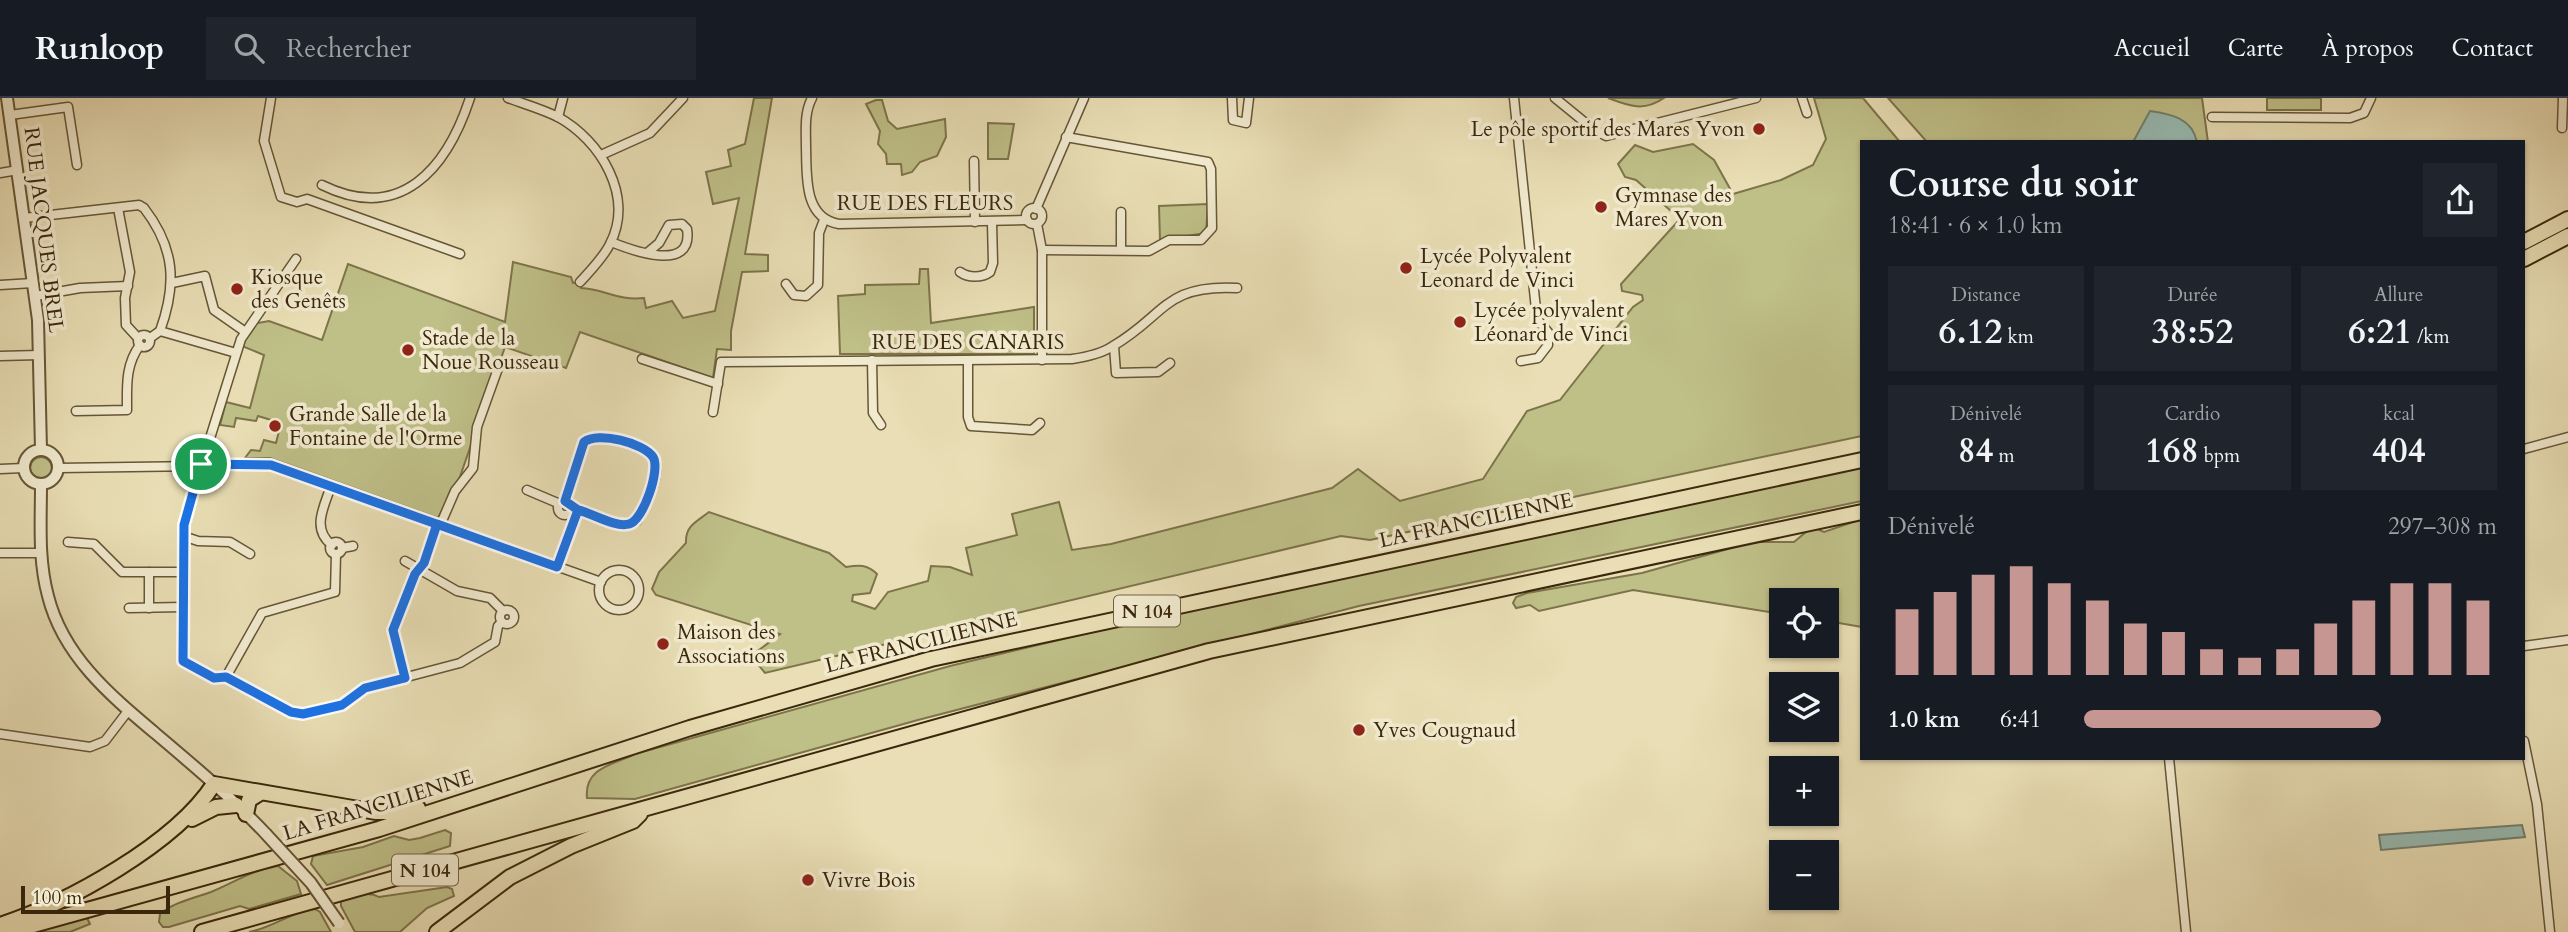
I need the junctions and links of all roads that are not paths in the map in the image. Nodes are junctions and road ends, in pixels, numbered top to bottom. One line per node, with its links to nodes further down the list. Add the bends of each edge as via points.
1 (7, 98): 18 (street, RUE JACQUES BREL)
2 (271, 98): 45 (street, via 264,141 281,197 297,202 307,199)
3 (470, 98): 28 (street, via 445,156 417,184 399,193 358,198)
4 (508, 98): 19 (street)
5 (563, 98): 19 (street)
6 (683, 98): 23 (street, via 650,133)
7 (812, 98): 33 (street, RUE DES FLEURS, via 806,121 807,187)
8 (1084, 98): 22 (street)
9 (1232, 98): 10 (street, via 1233,120 1246,123)
10 (1250, 98)
11 (1514, 98): 68 (street, via 1537,319 1548,332 1548,345 1538,358)
12 (1555, 98): 13 (street, via 1606,135)
13 (1756, 98)
14 (1802, 98): 17 (street)
15 (2371, 98): 20 (street, via 2364,113 2350,118)
16 (2563, 98): 21 (street)
17 (1807, 113)
18 (10, 115): 25 (street, via 68,107); 26 (street, RUE JACQUES BREL)
19 (558, 117): 23 (street)
20 (2212, 117)
21 (2562, 128)
22 (1066, 137): 30 (street); 43 (street, via 1201,159 1211,169 1212,228 1207,235 1201,240 1169,240 1149,251)
23 (601, 155): 41 (street, via 616,190)
24 (974, 161): 36 (street)
25 (77, 165)
26 (18, 170): 27 (street); 32 (street, RUE JACQUES BREL)
27 (0, 173)
28 (321, 185)
29 (118, 208): 32 (street); 51 (street, via 139,205 151,217 167,246); 54 (street, via 130,272)
30 (1036, 209): 35 (street, via 1027,212); 38 (street, via 1042,216)
31 (1121, 212): 43 (street)
32 (24, 218): 50 (street, RUE JACQUES BREL)
33 (824, 219): 36 (street, RUE DES FLEURS, via 839,224); 52 (street, via 819,233 818,285 806,296 794,295)
34 (2568, 219): 40 (highway)
35 (1027, 220): 37 (street, RUE DES FLEURS); 38 (street)
36 (975, 222): 37 (street, RUE DES FLEURS)
37 (992, 223): 48 (street, via 990,272 982,276)
38 (1037, 224): 42 (street)
39 (2568, 236): 46 (highway)
40 (2525, 241)
41 (611, 242): 44 (street); 49 (street)
42 (1042, 250): 43 (street); 66 (street)
43 (1121, 250)
44 (647, 253): 44 (street, via 660,257 674,254 685,243 687,229 682,224 669,225)
45 (460, 254)
46 (2525, 258)
47 (296, 259): 58 (street)
48 (960, 272)
49 (580, 282)
50 (33, 283): 53 (street); 56 (street, RUE JACQUES BREL)
51 (172, 283): 57 (street); 58 (street, via 205,276 214,310)
52 (786, 284)
53 (0, 285)
54 (128, 286): 56 (street); 59 (street, via 126,326)
55 (1237, 288): 60 (street, RUE DES CANARIS, via 1203,290 1171,300)
56 (35, 296): 62 (street, RUE JACQUES BREL)
57 (160, 331): 59 (street, via 149,338 148,345); 61 (street)
58 (244, 331): 61 (street)
59 (139, 342): 72 (street, via 127,377 127,410)
60 (1114, 346): 66 (street, RUE DES CANARIS, via 1072,359); 70 (street, via 1116,373 1158,372)
61 (236, 353): 80 (street)
62 (39, 355): 63 (street); 77 (street, RUE JACQUES BREL)
63 (0, 356)
64 (642, 359): 71 (street)
65 (872, 360): 67 (street, RUE DES CANARIS); 71 (street, RUE DES CANARIS, via 721,362); 75 (street, via 873,413)
66 (1042, 360): 67 (street, RUE DES CANARIS)
67 (968, 361): 74 (street, via 971,426 1032,430)
68 (1521, 361)
69 (499, 363): 90 (street, via 477,427 473,468)
70 (1170, 363)
71 (718, 384): 73 (street)
72 (76, 411)
73 (713, 412)
74 (1040, 423)
75 (881, 425)
76 (2568, 437): 78 (street)
77 (41, 450): 81 (street, via 29,456); 82 (street, via 54,457)
78 (2525, 450)
79 (1860, 460): 118 (highway, LA FRANCILIENNE / N 104, via 931,659 690,728)
80 (201, 464): 82 (street); 85 (street, via 271,465); 91 (street)
81 (24, 468): 83 (street); 84 (street, via 29,479)
82 (58, 468): 84 (street)
83 (0, 469)
84 (43, 484): 96 (street)
85 (331, 486): 90 (street); 94 (street, via 320,522 324,538 332,545 339,543)
86 (527, 490): 87 (street)
87 (562, 502): 88 (street, via 559,510 564,515); 88 (street, via 584,442 598,436 649,453 656,463 639,517 632,524)
88 (575, 509): 99 (street)
89 (1860, 513): 117 (highway, N 104, via 1209,651)
90 (437, 524): 99 (street); 100 (street)
91 (183, 536): 97 (street, via 230,542); 102 (street)
92 (68, 542): 101 (street, via 94,544 122,572)
93 (354, 546): 94 (street)
94 (339, 551): 109 (street, via 335,592 262,613)
95 (0, 553): 96 (street)
96 (41, 553): 111 (street, via 47,595 66,641 101,687)
97 (250, 554)
98 (405, 561): 100 (street)
99 (557, 567): 103 (street)
100 (418, 569): 110 (street, via 393,630); 110 (street, via 457,591 490,598 503,611 514,614 511,622 498,626 495,642 460,663)
101 (149, 572): 102 (street); 106 (street)
102 (183, 572): 104 (street)
103 (601, 582): 103 (street, via 601,596 611,608 623,610 638,598 638,582 625,570 611,571)
104 (183, 607): 106 (street); 109 (street, via 183,661 214,678)
105 (129, 608): 106 (street)
106 (149, 608)
107 (2568, 640): 108 (street)
108 (2525, 646)
109 (226, 677): 110 (street, via 303,714 342,705 365,688)
110 (405, 678)
111 (128, 711): 112 (street, via 105,741 90,747); 115 (street)
112 (0, 734)
113 (2525, 746): 127 (street, via 2537,804)
114 (2169, 760): 126 (street)
115 (214, 784): 116 (highway); 119 (street); 120 (highway)
116 (260, 793): 118 (highway, via 376,812); 119 (highway)
117 (647, 807): 124 (highway, N 104); 125 (highway, via 633,821 510,877)
118 (444, 808): 123 (highway, LA FRANCILIENNE / N 104)
119 (241, 809): 120 (highway, via 216,807); 122 (street, bridge, via 311,883)
120 (176, 827): 121 (highway, via 80,892)
121 (0, 925)
122 (342, 928)
123 (8, 932)
124 (202, 932)
125 (437, 932)
126 (2186, 932)
127 (2550, 932)

